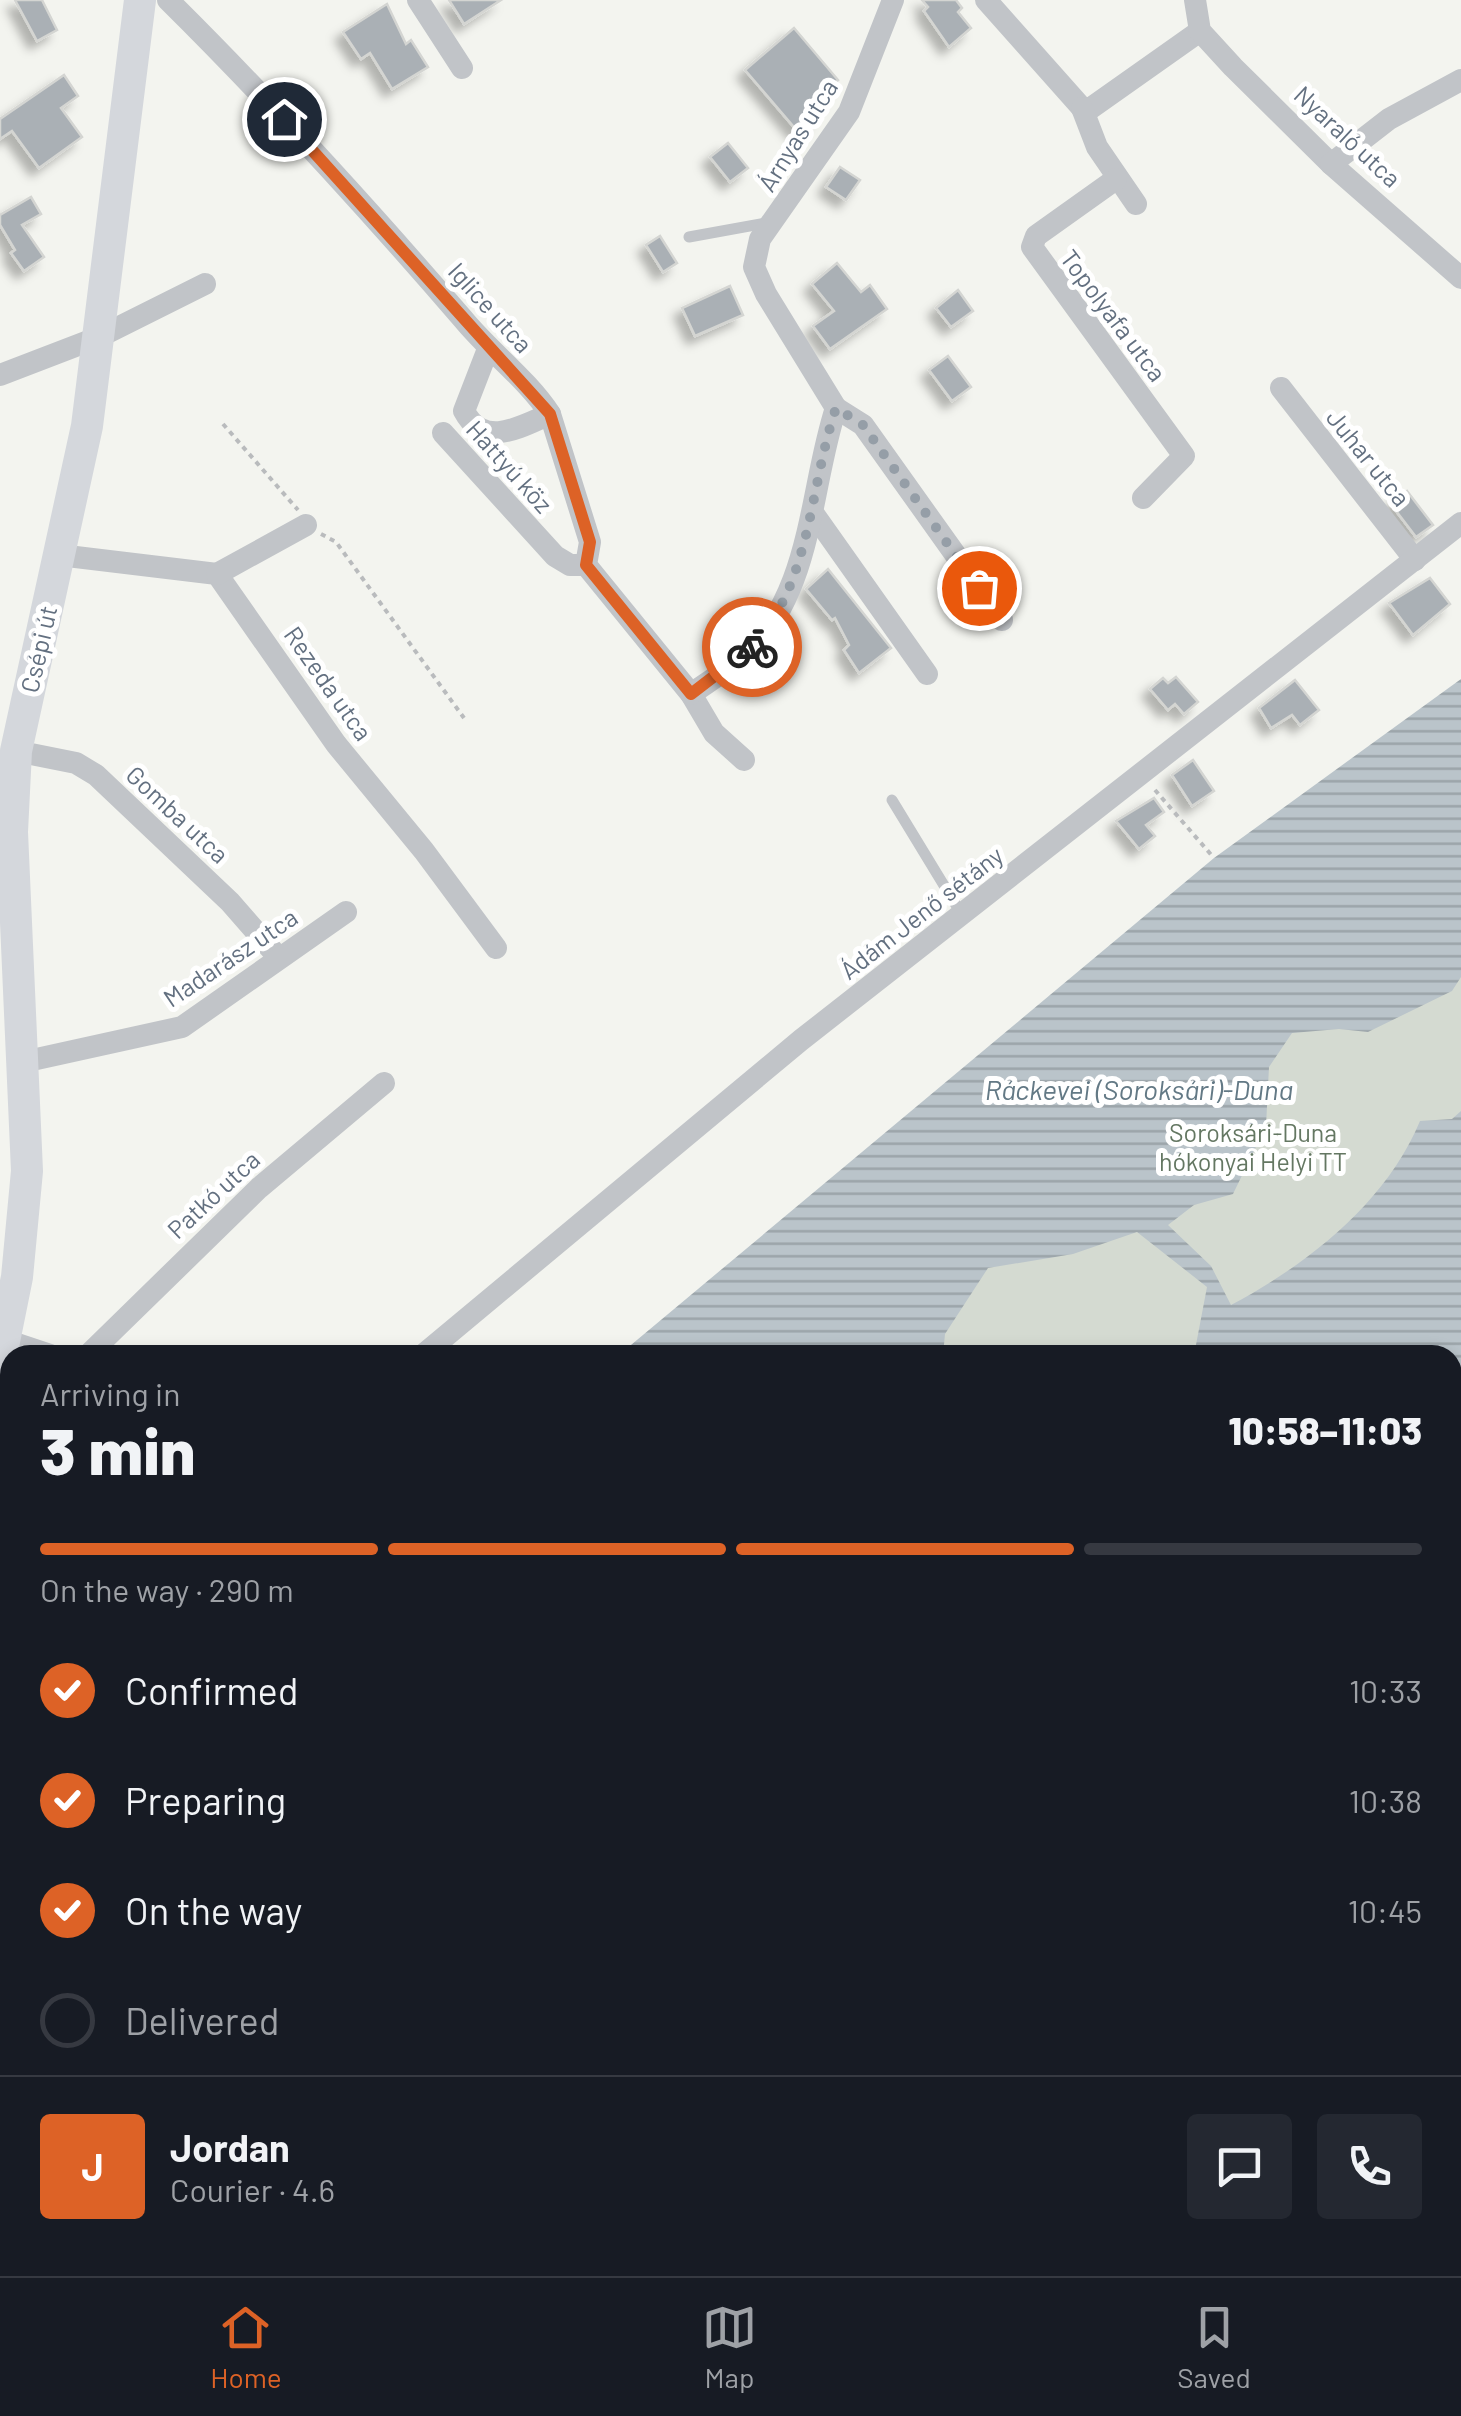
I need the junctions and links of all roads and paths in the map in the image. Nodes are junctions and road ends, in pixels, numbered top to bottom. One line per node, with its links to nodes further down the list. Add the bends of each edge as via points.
1 (140, 0): 18 (street, Csépi út)
2 (168, 0): 19 (street, Iglice utca, via 329,168)
3 (418, 0): 8 (street)
4 (893, 0): 14 (street, Árnyas utca, via 849,112)
5 (1195, 0): 7 (street)
6 (988, 1): 10 (street)
7 (1200, 31): 10 (street); 11 (street, Nyaraló utca)
8 (462, 68)
9 (1461, 80): 11 (street, via 1389,120)
10 (1082, 108): 12 (street)
11 (1331, 164): 16 (street, Nyaraló utca)
12 (1116, 179): 13 (street); 26 (street, Topolyafa utca, via 1036,236 1032,248 1184,456)
13 (1136, 204)
14 (776, 220): 15 (lane); 22 (street, Árnyas utca, via 760,239 754,267)
15 (689, 238)
16 (1461, 278)
17 (205, 284): 18 (street)
18 (99, 336): 20 (street); 30 (street, Csépi út)
19 (488, 349): 23 (street, Iglice utca); 23 (street, via 464,410 468,418 501,435)
20 (0, 374)
21 (1281, 388): 31 (street, Juhar utca)
22 (836, 408): 27 (street); 34 (street, via 863,425)
23 (550, 414): 32 (street, Iglice utca, via 590,542)
24 (223, 424): 29 (path, via 294,502)
25 (442, 432): 32 (street, Hattyú köz, via 556,556)
26 (1142, 498)
27 (813, 513): 35 (street); 36 (street, via 779,612 742,657)
28 (1461, 523): 31 (street, Ádám Jenő sétány)
29 (306, 525): 33 (street); 37 (path, via 336,542)
30 (60, 555): 33 (street); 38 (street, Csépi út)
31 (1415, 560): 40 (street, Ádám Jenő sétány)
32 (586, 565): 36 (street)
33 (217, 574): 45 (street, Rezeda utca, via 336,744)
34 (1002, 620)
35 (928, 674)
36 (691, 694): 39 (street, via 714,733)
37 (464, 718)
38 (12, 734): 46 (street, Gomba utca, via 96,775); 47 (street, Csépi út)
39 (744, 760)
40 (1142, 776): 42 (path); 44 (street, Ádám Jenő sétány)
41 (892, 800): 44 (lane)
42 (1214, 858)
43 (346, 912): 46 (street, Madarász utca)
44 (962, 915): 51 (street, Ádám Jenő sétány)
45 (496, 948)
46 (278, 956): 47 (street, Madarász utca, via 182,1028)
47 (24, 1062): 49 (street, Csépi út, via 27,1171)
48 (384, 1083): 50 (street, Patkó utca, via 245,1201)
49 (3, 1345)
50 (98, 1345)
51 (435, 1345)

